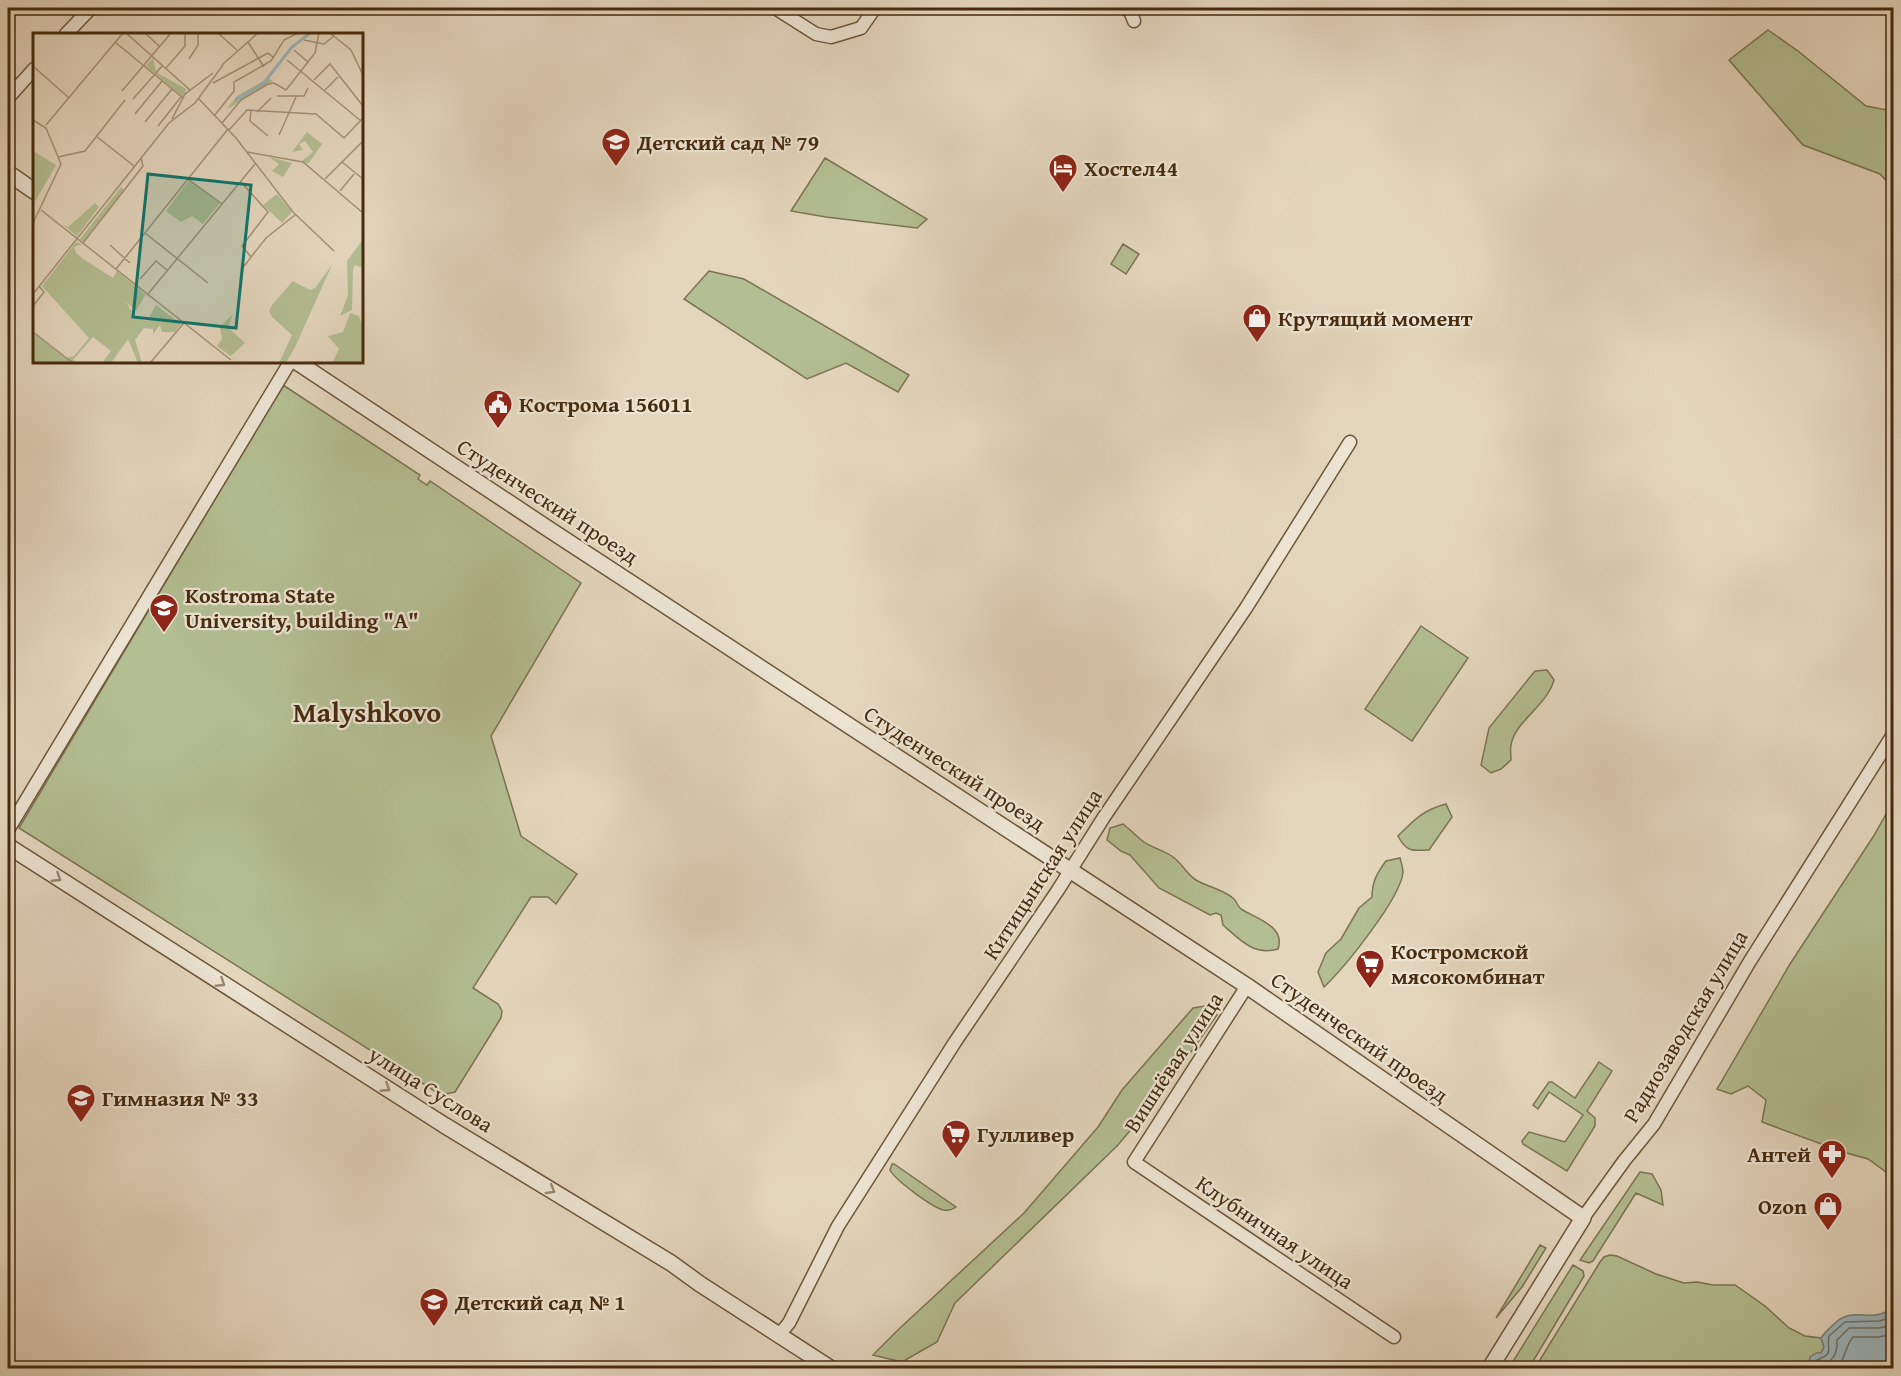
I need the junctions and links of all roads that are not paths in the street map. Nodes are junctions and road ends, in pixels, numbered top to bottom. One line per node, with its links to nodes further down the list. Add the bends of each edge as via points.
1 (91, 8): 6 (street)
2 (775, 8): 3 (street, via 816,34 831,37 861,28)
3 (875, 8)
4 (1124, 8): 5 (street, via 1130,10)
5 (1134, 21)
6 (67, 33)
7 (33, 70): 8 (street)
8 (8, 98)
9 (8, 173): 10 (street)
10 (33, 190)
11 (289, 363): 15 (street)
12 (299, 363): 17 (street, Студенческий проезд)
13 (1350, 442): 17 (street, Китицынская улица, via 1245,608)
14 (1893, 733): 20 (street, Радиозаводская улица, via 1750,961 1654,1124)
15 (8, 831)
16 (8, 846): 21 (street, улица Суслова, one-way to 21)
17 (1070, 870): 18 (street, Студенческий проезд); 21 (street, Китицынская улица, via 838,1226 789,1323)
18 (1247, 986): 19 (street, Вишнёвая улица); 20 (street, Студенческий проезд)
19 (1134, 1162): 22 (street, Клубничная улица)
20 (1583, 1218): 24 (street, Радиозаводская улица)
21 (779, 1335): 23 (street, улица Суслова)
22 (1394, 1337)
23 (830, 1368)
24 (1490, 1368)

